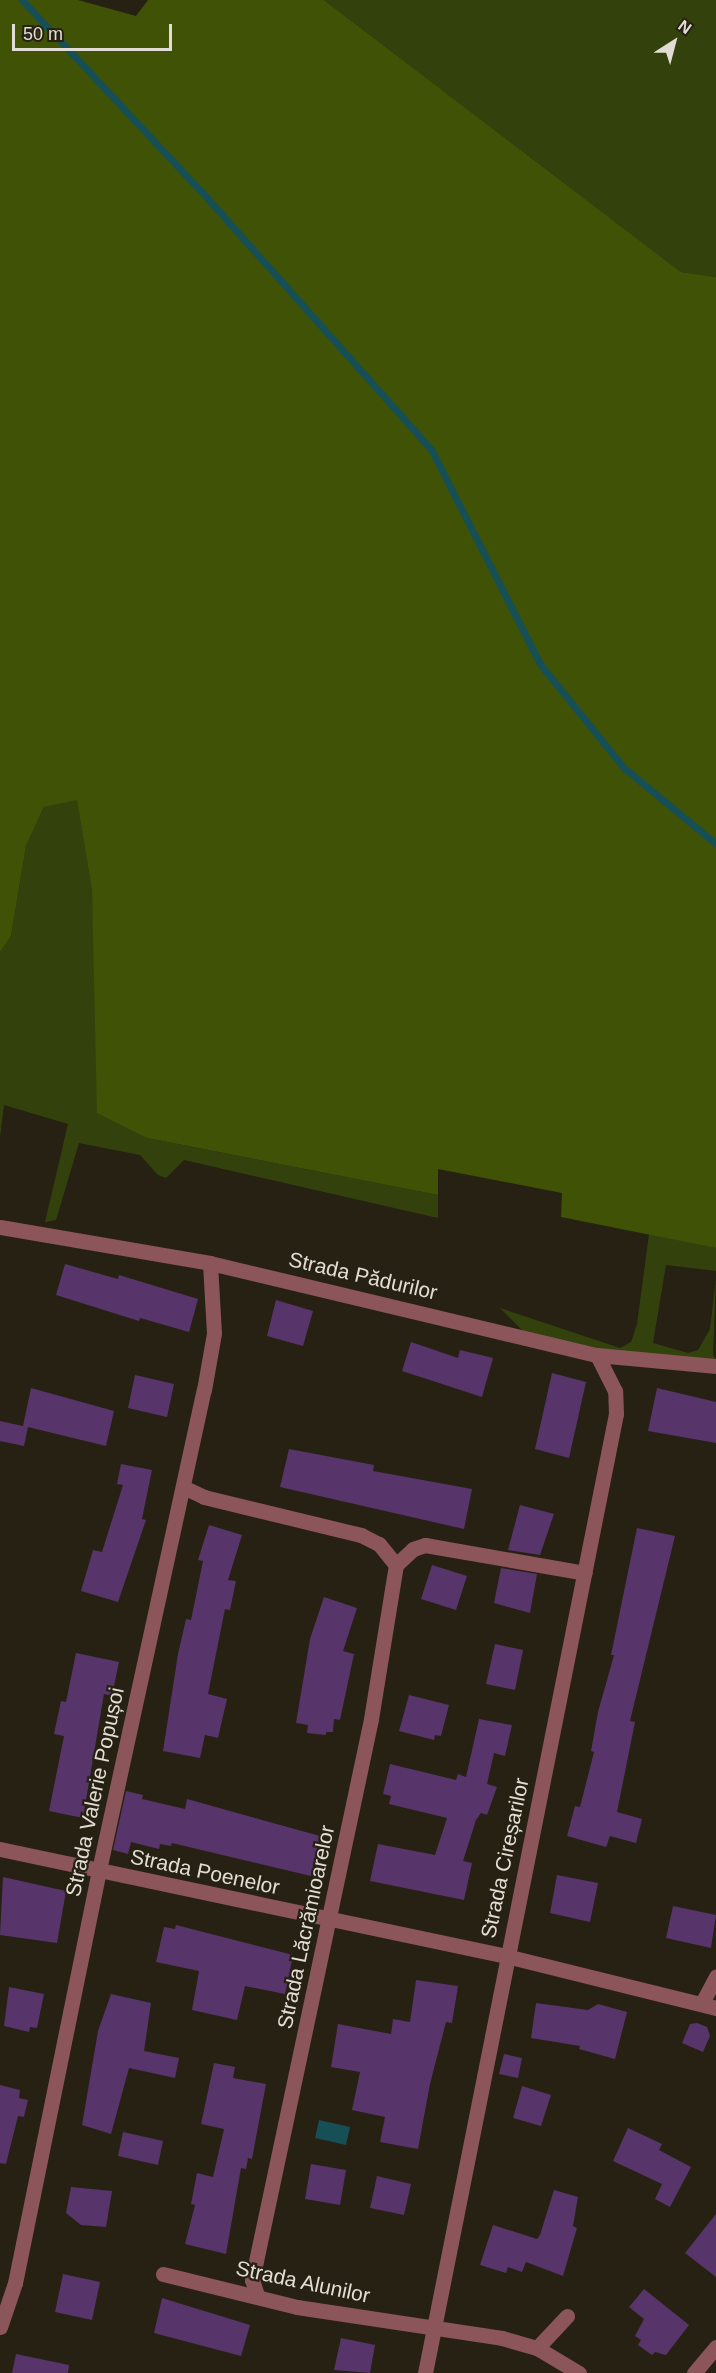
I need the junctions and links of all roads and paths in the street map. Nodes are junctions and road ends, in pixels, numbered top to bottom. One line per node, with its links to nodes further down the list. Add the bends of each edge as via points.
1 (1, 1230): 2 (street, Strada Pădurilor)
2 (210, 1263): 3 (street, Strada Pădurilor); 5 (street, Strada Valerie Popușoi, via 214,1333)
3 (597, 1355): 4 (street, Strada Pădurilor); 7 (street, Strada Cireșarilor, via 615,1391 616,1414)
4 (716, 1366)
5 (183, 1487): 6 (street, via 204,1497 361,1534 379,1544); 9 (street, Strada Valerie Popușoi)
6 (396, 1565): 7 (street, via 413,1549 425,1545); 10 (street, Strada Lăcrămioarelor, via 371,1719)
7 (585, 1574): 11 (street, Strada Cireșarilor)
8 (0, 1850): 9 (street, Strada Poenelor)
9 (99, 1870): 10 (street, Strada Poenelor); 17 (street, Strada Valerie Popușoi, via 15,2283)
10 (331, 1920): 11 (street, Strada Poenelor); 15 (street, Strada Lăcrămioarelor, via 261,2230 252,2280)
11 (506, 1956): 13 (street, Strada Poenelor); 18 (street, Strada Cireșarilor)
12 (716, 1977): 13 (street)
13 (709, 2005)
14 (163, 2274): 15 (street, Strada Alunilor)
15 (257, 2295): 18 (street, Strada Alunilor, via 297,2307)
16 (567, 2316): 20 (street)
17 (0, 2327)
18 (435, 2327): 20 (street, Strada Alunilor, via 465,2330); 21 (street, Strada Cireșarilor)
19 (716, 2347): 23 (street)
20 (537, 2348): 22 (street, Strada Alunilor)
21 (425, 2373)
22 (579, 2373)
23 (694, 2373)

